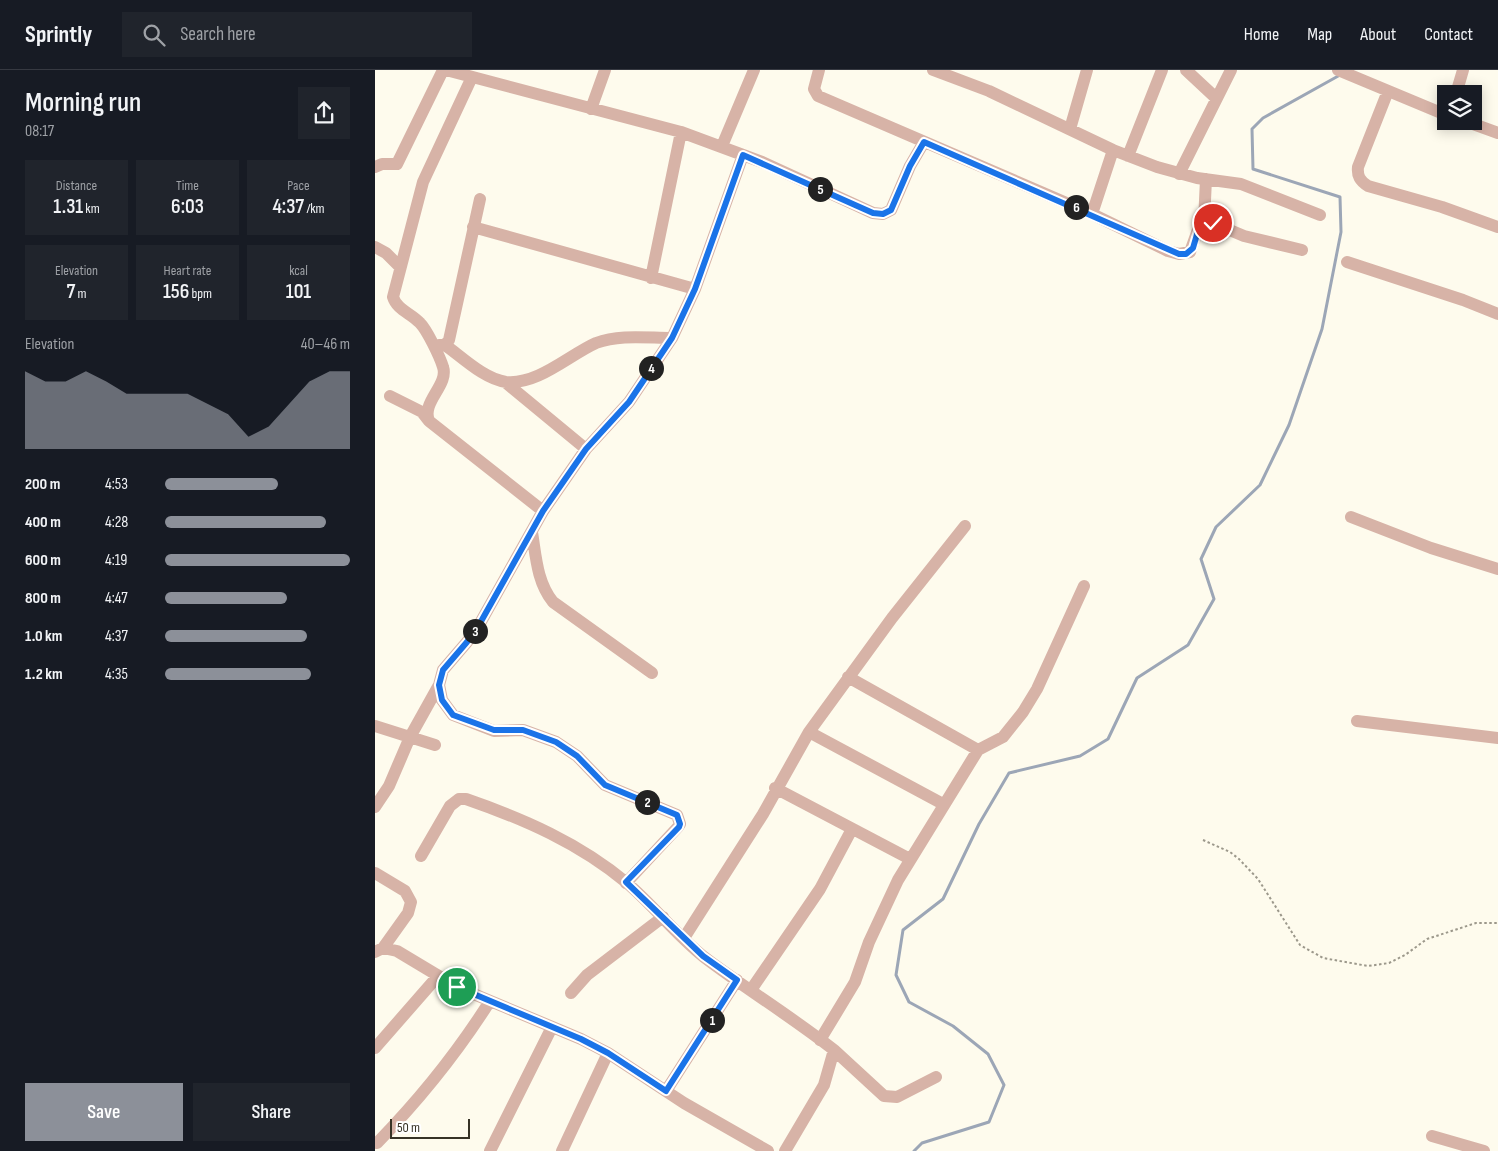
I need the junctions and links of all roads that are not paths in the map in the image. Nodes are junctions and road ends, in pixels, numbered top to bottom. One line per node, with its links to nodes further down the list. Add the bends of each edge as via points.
1 (444, 70): 12 (street); 27 (street, via 397,164)
2 (605, 70): 16 (street)
3 (754, 70): 23 (street)
4 (819, 70): 22 (street, via 814,89 818,96)
5 (933, 70): 19 (street, via 989,91)
6 (1087, 70): 19 (street)
7 (1162, 70): 26 (street)
8 (1187, 70): 15 (street)
9 (1231, 70): 15 (street)
10 (1463, 70): 13 (street)
11 (1343, 72): 14 (street)
12 (472, 77): 16 (street); 39 (street, via 423,182)
13 (1459, 85)
14 (1387, 91): 17 (street); 35 (street, via 1358,167 1357,173 1362,182)
15 (1216, 98): 28 (street)
16 (591, 109): 20 (street)
17 (1437, 111)
18 (1482, 127): 21 (street)
19 (1071, 129): 24 (street)
20 (681, 132): 23 (street); 40 (street)
21 (1498, 133)
22 (924, 142): 25 (street, via 910,166 896,203 883,214 873,213); 31 (street)
23 (722, 146): 25 (street)
24 (1113, 150): 26 (street); 31 (street)
25 (743, 155): 41 (street)
26 (1128, 156): 28 (street)
27 (375, 167)
28 (1179, 174): 29 (street)
29 (1206, 179): 32 (street, via 1241,184); 33 (street)
30 (480, 199): 34 (street)
31 (1091, 214): 33 (street, via 1179,254 1191,252 1200,224)
32 (1320, 215)
33 (1204, 222): 37 (street)
34 (473, 227): 40 (street); 45 (street, via 449,340)
35 (1498, 227)
36 (375, 247): 39 (street)
37 (1302, 250)
38 (1347, 262): 42 (street)
39 (400, 267): 44 (street, via 393,292 395,302 419,321)
40 (651, 278): 41 (street)
41 (695, 289): 43 (street)
42 (1498, 314)
43 (672, 338): 46 (street, via 612,339 584,349 534,376); 49 (street, via 629,402)
44 (431, 344): 45 (street); 48 (street, via 444,372 428,408)
45 (445, 345): 46 (street, via 482,371)
46 (505, 382): 49 (street)
47 (390, 396): 48 (street, via 422,412)
48 (429, 421): 50 (street)
49 (586, 449): 50 (street)
50 (543, 511): 53 (street)
51 (1351, 516): 54 (street, via 1431,548)
52 (965, 526): 57 (street)
53 (532, 532): 56 (street, via 539,578 553,602); 58 (street, via 479,625 443,670)
54 (1498, 569)
55 (1084, 586): 65 (street, via 1037,689 1023,712 1003,737)
56 (652, 673)
57 (848, 677): 61 (street); 65 (street)
58 (439, 685): 62 (street); 73 (street, via 442,700 453,715 494,730 523,730 556,742 577,756 605,785 677,815 679,827)
59 (1357, 721): 63 (street)
60 (375, 726): 62 (street)
61 (809, 732): 66 (street); 67 (street)
62 (410, 737): 64 (street); 68 (street, via 389,786)
63 (1498, 738)
64 (435, 745)
65 (978, 750): 67 (street)
66 (775, 788): 69 (street); 75 (street, via 763,814)
67 (943, 804): 71 (street)
68 (375, 808)
69 (852, 829): 71 (street); 79 (street, via 820,889)
70 (421, 856): 73 (street, via 450,806 459,799 466,799 516,816 560,837)
71 (910, 860): 83 (street, via 883,909 855,982)
72 (375, 873): 76 (street, via 405,891 411,902 408,913)
73 (626, 882): 74 (street)
74 (663, 917): 75 (street); 80 (street, via 587,975)
75 (685, 938): 78 (street, via 703,956)
76 (379, 950): 77 (street, via 397,951)
77 (438, 976): 81 (street); 84 (street)
78 (737, 980): 79 (street); 88 (street)
79 (751, 990): 83 (street)
80 (571, 993)
81 (490, 1001): 82 (street); 90 (street, via 462,1046)
82 (552, 1027): 86 (street); 91 (street)
83 (821, 1040): 85 (street)
84 (375, 1048)
85 (834, 1050): 87 (street, via 883,1096 897,1097); 94 (street, via 824,1085)
86 (608, 1053): 88 (street); 92 (street)
87 (936, 1077)
88 (666, 1091): 93 (street)
89 (1432, 1136): 95 (street)
90 (378, 1145)
91 (490, 1151)
92 (562, 1151)
93 (768, 1151)
94 (785, 1151)
95 (1484, 1151)

